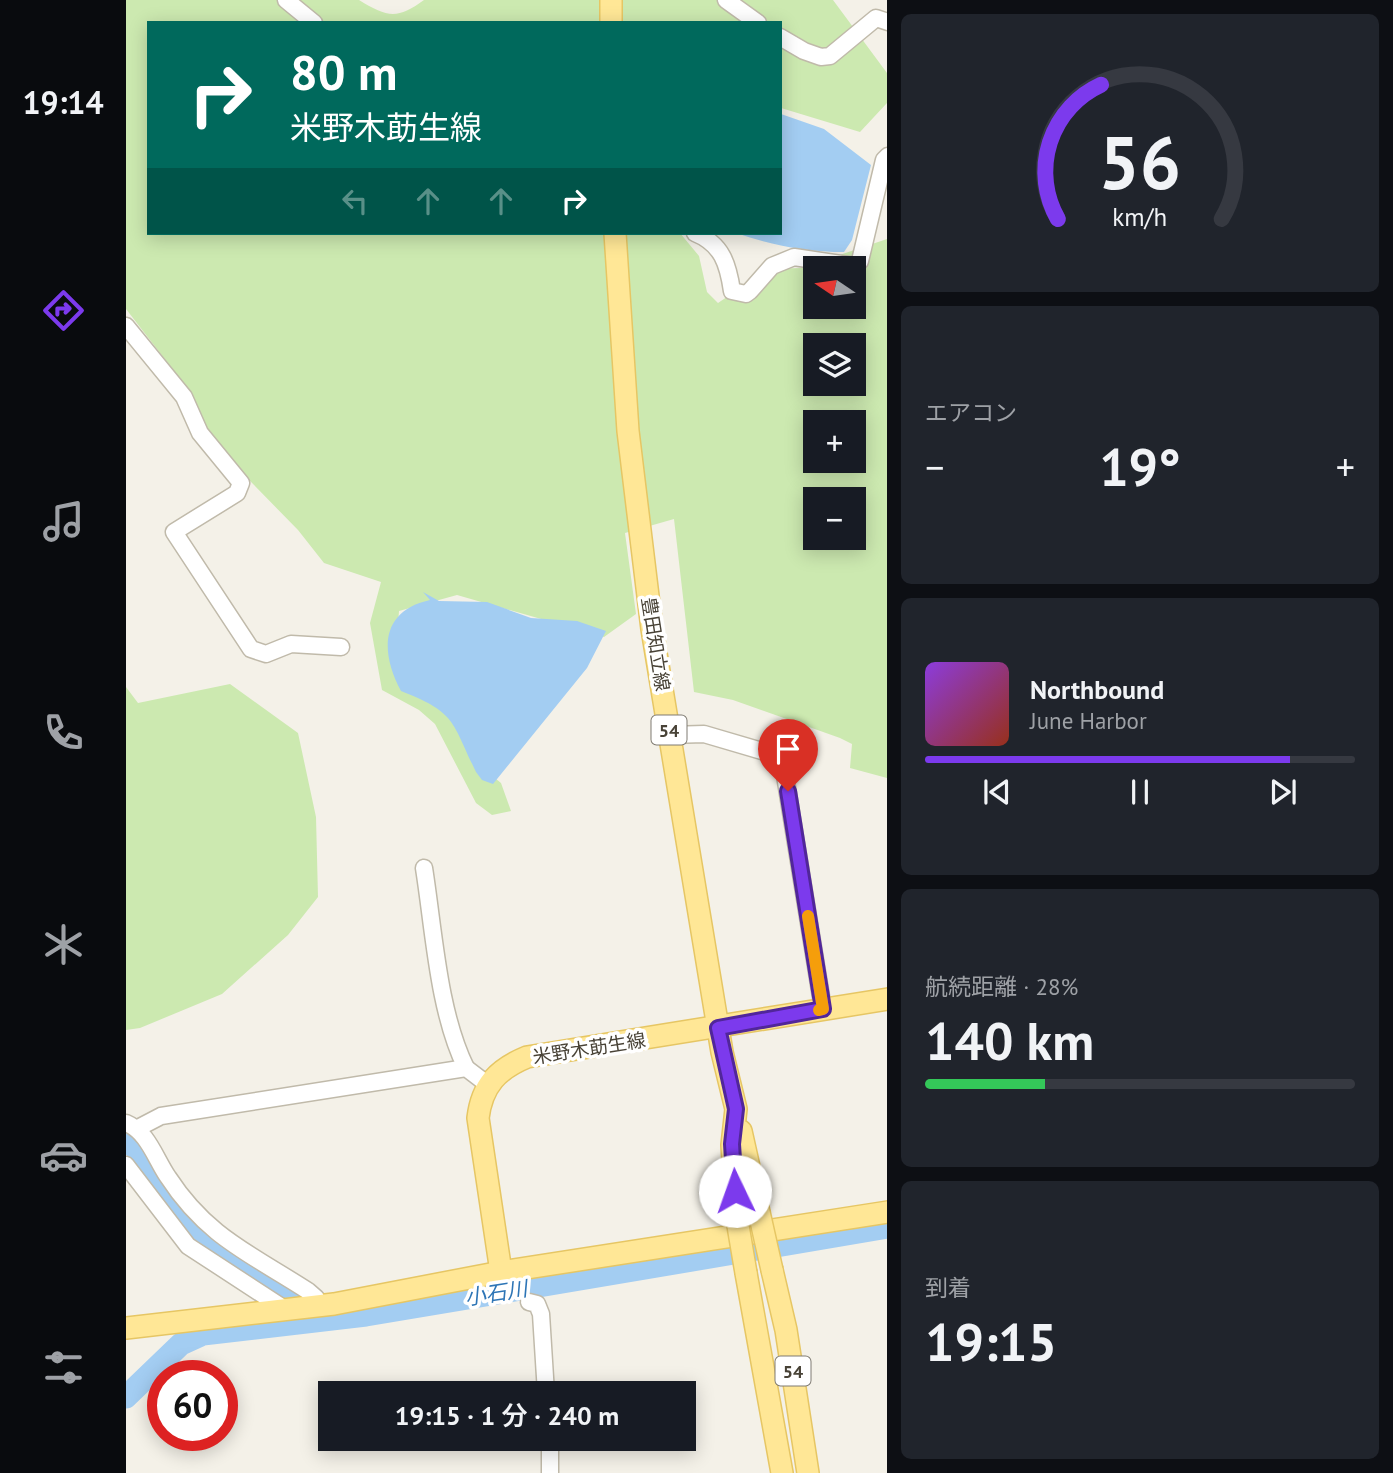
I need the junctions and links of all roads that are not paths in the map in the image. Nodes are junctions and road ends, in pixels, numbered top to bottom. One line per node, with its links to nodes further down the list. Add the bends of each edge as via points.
1 (286, 0): 4 (street)
2 (611, 0): 5 (main road)
3 (726, 0): 6 (street)
4 (312, 21)
5 (611, 21)
6 (755, 21)
7 (887, 22): 8 (street, via 876,18 831,56 821,57)
8 (782, 38)
9 (887, 156): 11 (street, via 855,267 794,257 772,266 750,291 732,291 729,270 718,247)
10 (615, 235): 14 (main road, 豊田知立線 / 54, via 628,431)
11 (698, 235)
12 (126, 326): 13 (street, via 184,397 200,433 241,482 237,493 174,533 251,649 266,654 312,643)
13 (341, 647)
14 (670, 735): 17 (street, via 704,734 782,757); 18 (main road, 豊田知立線 / 54)
15 (424, 868): 19 (street, via 447,1012)
16 (887, 999): 17 (main road, 米野木莇生線)
17 (823, 1009): 18 (main road, 米野木莇生線)
18 (718, 1028): 20 (main road, 米野木莇生線, via 527,1057 508,1065); 21 (main road, 豊田知立線 / 54)
19 (466, 1068): 20 (street); 22 (street, via 161,1116)
20 (487, 1084): 25 (main road, via 478,1118)
21 (736, 1109): 33 (main road, 豊田知立線 / 54, bridge, via 732,1144 736,1214); 34 (main road, 豊田知立線 / 54, bridge, via 786,1330)
22 (132, 1126): 27 (street, via 215,1233 308,1291)
23 (126, 1165): 28 (street, via 188,1246 257,1289)
24 (887, 1212): 25 (main road)
25 (501, 1272): 27 (main road)
26 (529, 1302): 30 (street, via 537,1304 541,1314)
27 (318, 1306): 28 (main road)
28 (281, 1310): 29 (main road)
29 (126, 1328)
30 (545, 1381)
31 (550, 1451): 32 (street)
32 (550, 1473)
33 (782, 1473)
34 (808, 1473)

